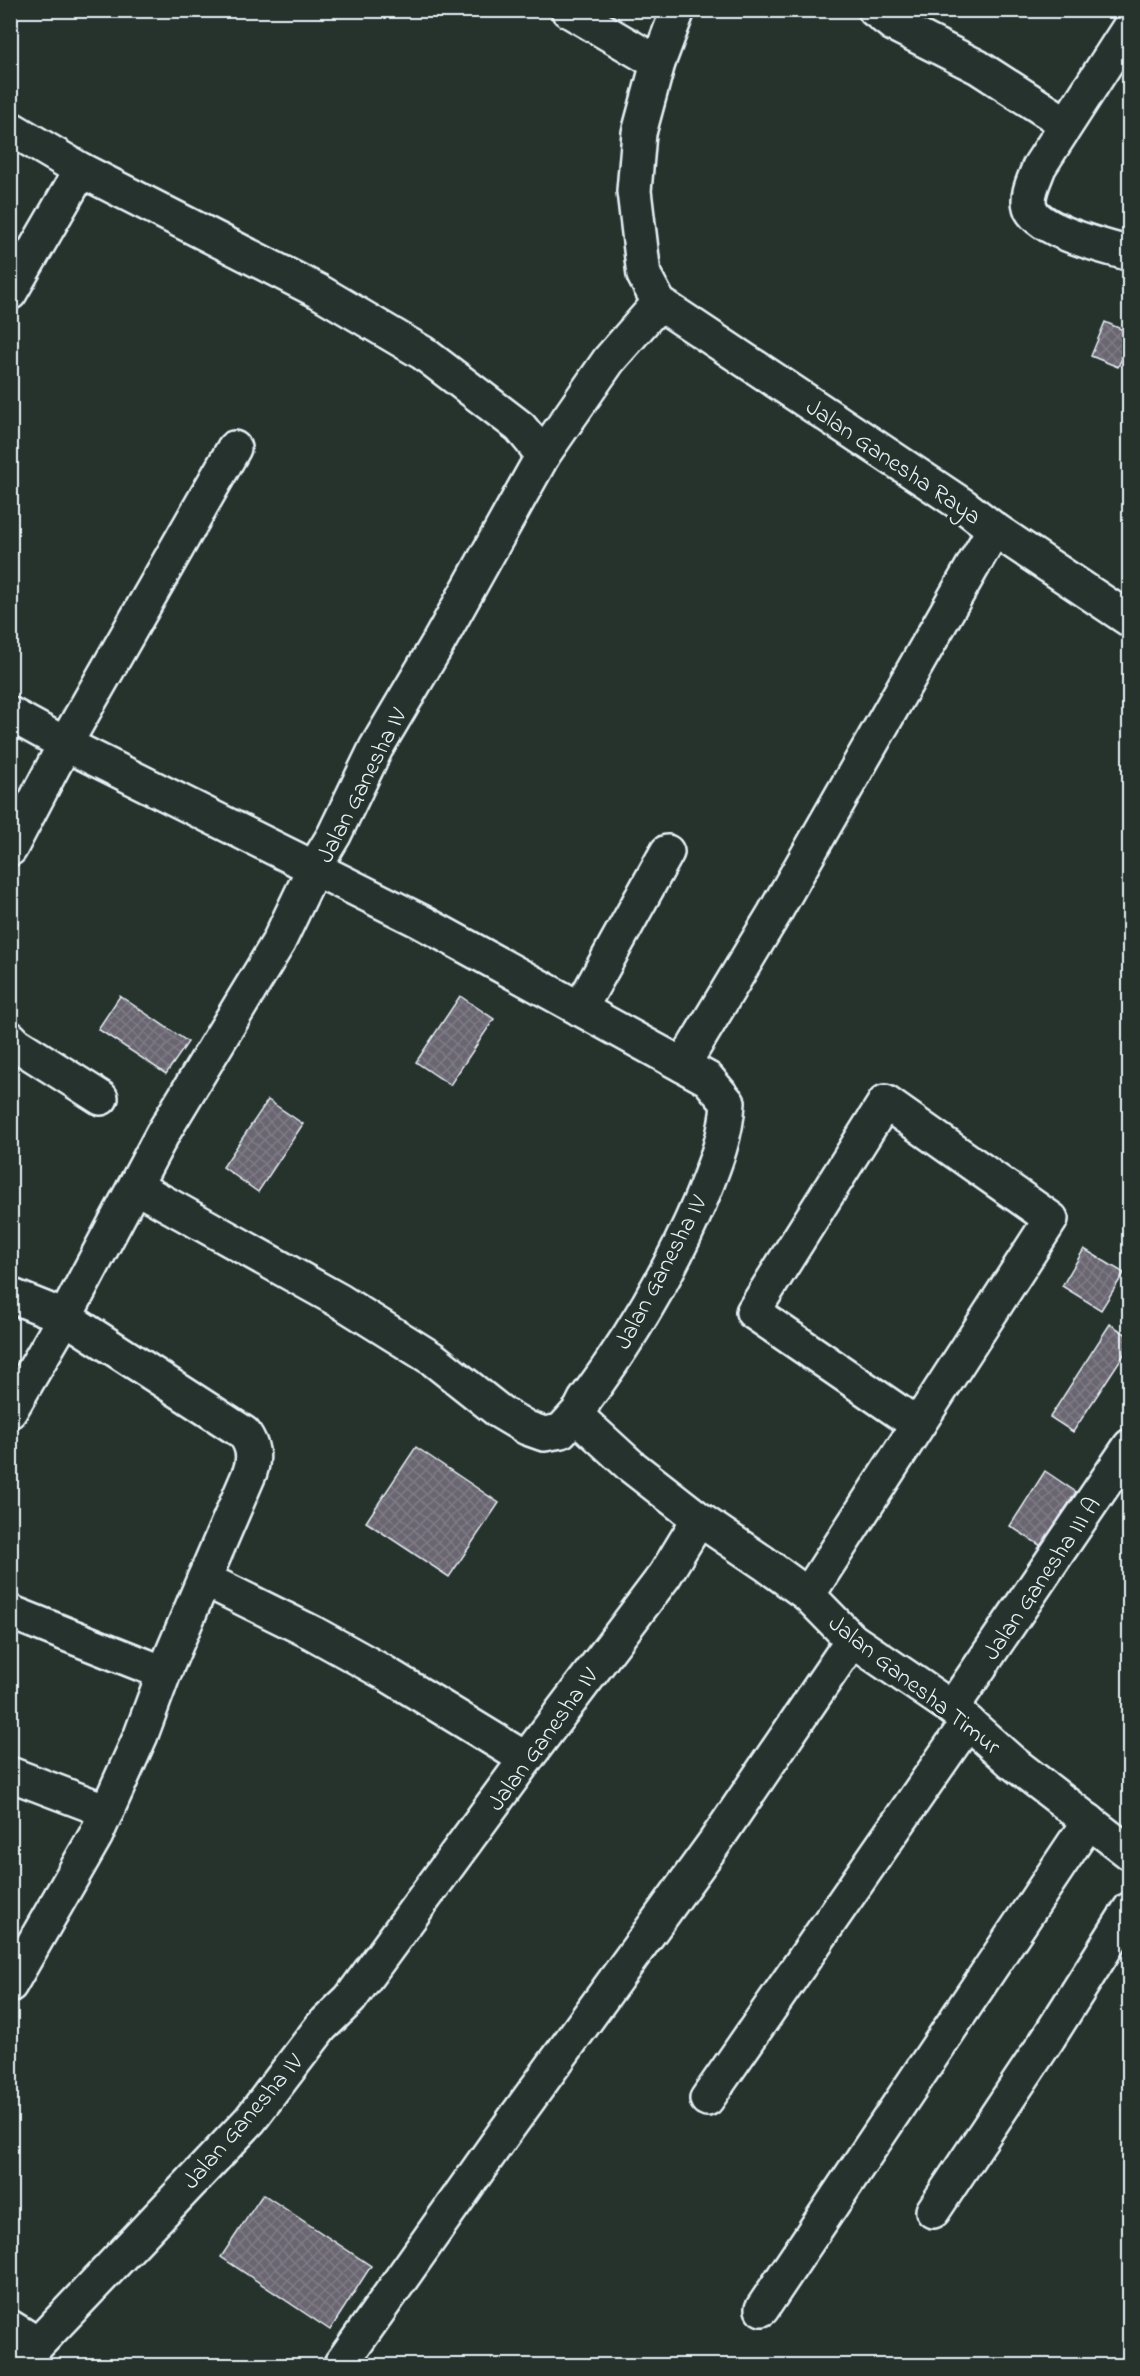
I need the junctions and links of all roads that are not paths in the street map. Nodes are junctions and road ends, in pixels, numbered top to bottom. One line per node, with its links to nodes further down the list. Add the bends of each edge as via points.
1 (568, 10): 5 (street)
2 (678, 10): 5 (street)
3 (875, 10): 6 (street, via 893,24 978,67)
4 (1130, 26): 6 (street)
5 (658, 63): 11 (street, via 639,133 634,191 644,274)
6 (1065, 123): 9 (street, via 1039,166 1030,192 1030,207 1047,225 1069,236)
7 (10, 128): 8 (street)
8 (81, 170): 10 (street); 13 (street, via 318,291 423,353 520,427)
9 (1130, 254)
10 (10, 293)
11 (659, 303): 13 (street, Jalan Ganesha IV, via 609,360); 14 (street, Jalan Ganesha Raya)
12 (234, 448): 17 (street)
13 (543, 455): 20 (street, Jalan Ganesha IV, via 376,748)
14 (994, 529): 15 (street, Jalan Ganesha Raya); 23 (street, via 786,895)
15 (1130, 620)
16 (10, 714): 17 (street)
17 (64, 744): 18 (street); 20 (street)
18 (10, 849)
19 (667, 852): 21 (street)
20 (314, 868): 21 (street, Jalan Ganesha IV); 25 (street, via 278,943 163,1133)
21 (580, 1009): 23 (street, Jalan Ganesha IV)
22 (10, 1038): 24 (street)
23 (683, 1065): 28 (street, Jalan Ganesha IV, via 708,1079 728,1103 721,1151 684,1238 637,1323)
24 (101, 1098)
25 (136, 1186): 27 (street); 28 (street, Jalan Ganesha IV, via 340,1301 433,1359 500,1412 527,1428 544,1434 561,1431)
26 (10, 1295): 27 (street)
27 (65, 1317): 29 (street); 33 (street, via 244,1432 251,1443 254,1459 250,1472)
28 (580, 1410): 32 (street, via 588,1429)
29 (10, 1411)
30 (918, 1425): 30 (street, via 753,1312 885,1102 1051,1219); 34 (street)
31 (1130, 1446): 38 (street, Jalan Ganesha III A)
32 (699, 1519): 34 (street, Jalan Ganesha Timur); 39 (street, Jalan Ganesha IV, via 665,1575)
33 (204, 1579): 37 (street); 39 (street, via 385,1673)
34 (807, 1596): 36 (street, Jalan Ganesha Timur)
35 (10, 1612): 37 (street)
36 (852, 1640): 38 (street, Jalan Ganesha Timur); 50 (street, via 715,1842 495,2145)
37 (164, 1673): 41 (street)
38 (960, 1715): 42 (street, Jalan Ganesha Timur, via 1012,1762); 46 (street, Jalan Ganesha III A)
39 (525, 1760): 49 (street, Jalan Ganesha IV, via 350,1999 321,2027 250,2120)
40 (10, 1774): 41 (street)
41 (107, 1811): 45 (street)
42 (1089, 1821): 43 (street, Jalan Ganesha Timur); 48 (street)
43 (1130, 1853)
44 (1130, 1909): 47 (street)
45 (10, 1985)
46 (707, 2099)
47 (933, 2211)
48 (762, 2310)
49 (21, 2345)
50 (343, 2366)

